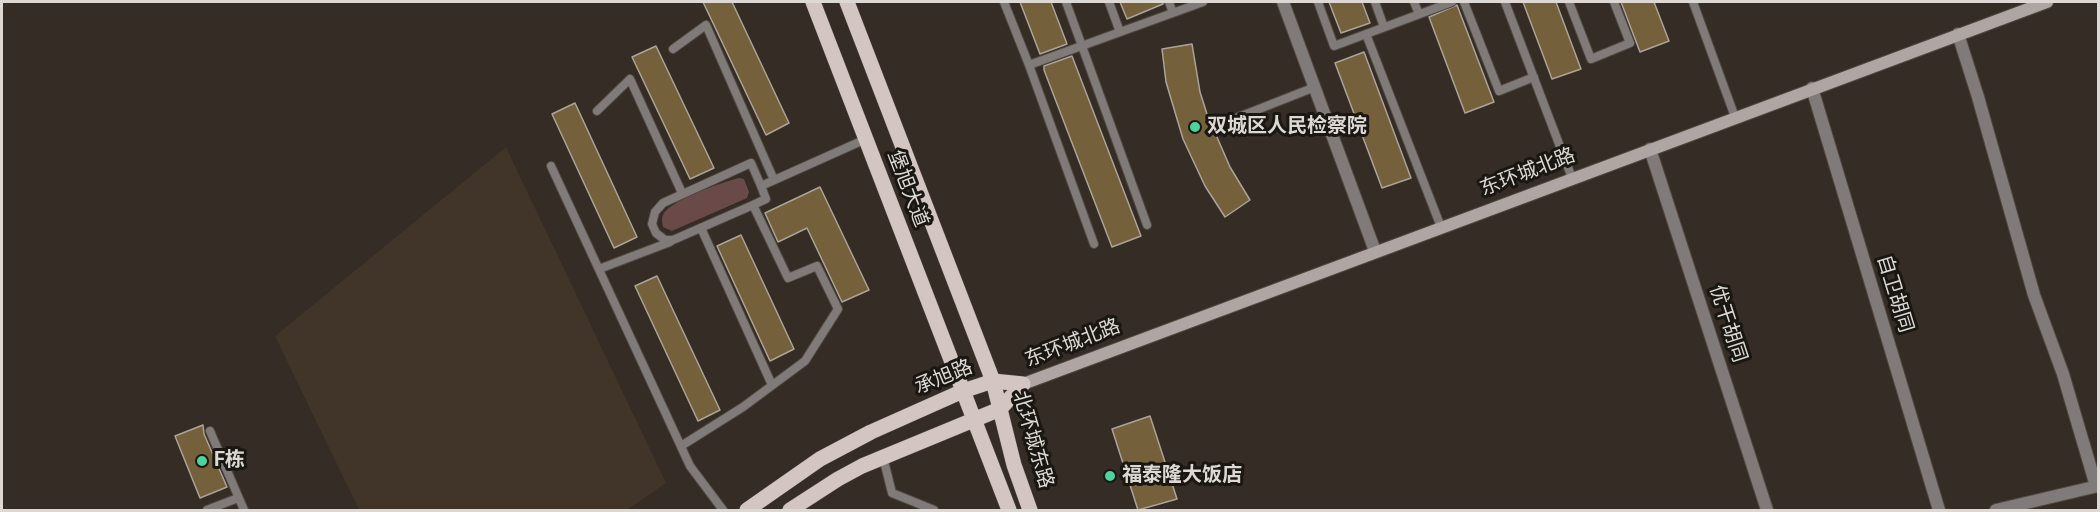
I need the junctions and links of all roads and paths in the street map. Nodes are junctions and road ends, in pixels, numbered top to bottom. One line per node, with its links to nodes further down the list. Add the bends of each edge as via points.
1 (813, 2): 34 (main road, 堡旭大道)
2 (847, 2): 49 (main road, 堡旭大道)
3 (1004, 2): 27 (lane)
4 (1066, 2): 25 (lane)
5 (1109, 2): 22 (lane)
6 (1169, 2): 19 (lane)
7 (1203, 2): 19 (lane)
8 (1283, 2): 29 (street)
9 (1318, 2): 23 (lane, via 1334,46)
10 (1375, 2): 21 (lane)
11 (1414, 2): 20 (lane)
12 (1452, 2): 20 (lane)
13 (1464, 2): 28 (lane, via 1498,91)
14 (1506, 2): 28 (lane)
15 (1569, 2): 16 (lane, via 1591,59 1630,43)
16 (1614, 2)
17 (1693, 2): 32 (lane)
18 (2047, 2): 24 (main road, 东环城北路)
19 (1173, 13): 22 (lane)
20 (1419, 14): 21 (lane)
21 (1384, 27): 23 (lane)
22 (1120, 32): 25 (lane)
23 (1366, 34): 43 (lane)
24 (1958, 34): 30 (main road, 东环城北路); 58 (street, via 2034,295)
25 (1082, 46): 27 (lane); 42 (lane)
26 (673, 49): 38 (lane, via 706,25)
27 (1029, 65): 46 (lane)
28 (1534, 76): 37 (lane)
29 (1315, 87): 33 (lane); 47 (street)
30 (1812, 88): 32 (main road, 东环城北路); 70 (street, 自卫胡同)
31 (597, 111): 40 (lane, via 630,79)
32 (1735, 117): 35 (main road, 东环城北路)
33 (1231, 120)
34 (866, 139): 38 (lane); 52 (main road, 堡旭大道)
35 (1650, 148): 37 (main road, 东环城北路); 69 (street, 优干胡同)
36 (551, 166): 48 (lane)
37 (1572, 178): 43 (main road, 东环城北路)
38 (774, 180): 39 (lane)
39 (760, 186): 40 (lane, via 751,163); 41 (lane, via 766,199)
40 (682, 193): 45 (lane, via 663,203 652,224 665,240)
41 (753, 205): 44 (lane); 51 (lane, via 789,278 817,266 838,309 805,361)
42 (1148, 225)
43 (1441, 227): 47 (main road, 东环城北路)
44 (701, 228): 45 (lane); 51 (lane)
45 (673, 240): 48 (lane)
46 (1094, 244)
47 (1375, 251): 50 (main road, 东环城北路)
48 (599, 270): 56 (lane)
49 (993, 381): 50 (main road, 承旭路); 52 (main road, 承旭路); 53 (main road, 北环城东路)
50 (1023, 384): 53 (main road)
51 (771, 386): 56 (lane)
52 (963, 392): 54 (main road); 64 (main road, 承旭路, via 820,459)
53 (1000, 409): 54 (main road); 68 (main road, 北环城东路)
54 (973, 419): 57 (main road); 67 (main road)
55 (210, 431): 59 (lane)
56 (681, 446): 63 (lane, via 690,466)
57 (883, 458): 65 (main road, via 838,479); 66 (lane, via 892,493)
58 (2097, 486): 60 (street)
59 (238, 498): 61 (lane); 62 (lane)
60 (2049, 505): 71 (street)
61 (207, 510)
62 (244, 510)
63 (723, 510)
64 (747, 510)
65 (790, 510)
66 (934, 510)
67 (1008, 510)
68 (1030, 510)
69 (1767, 510)
70 (1939, 510)
71 (1996, 510)

